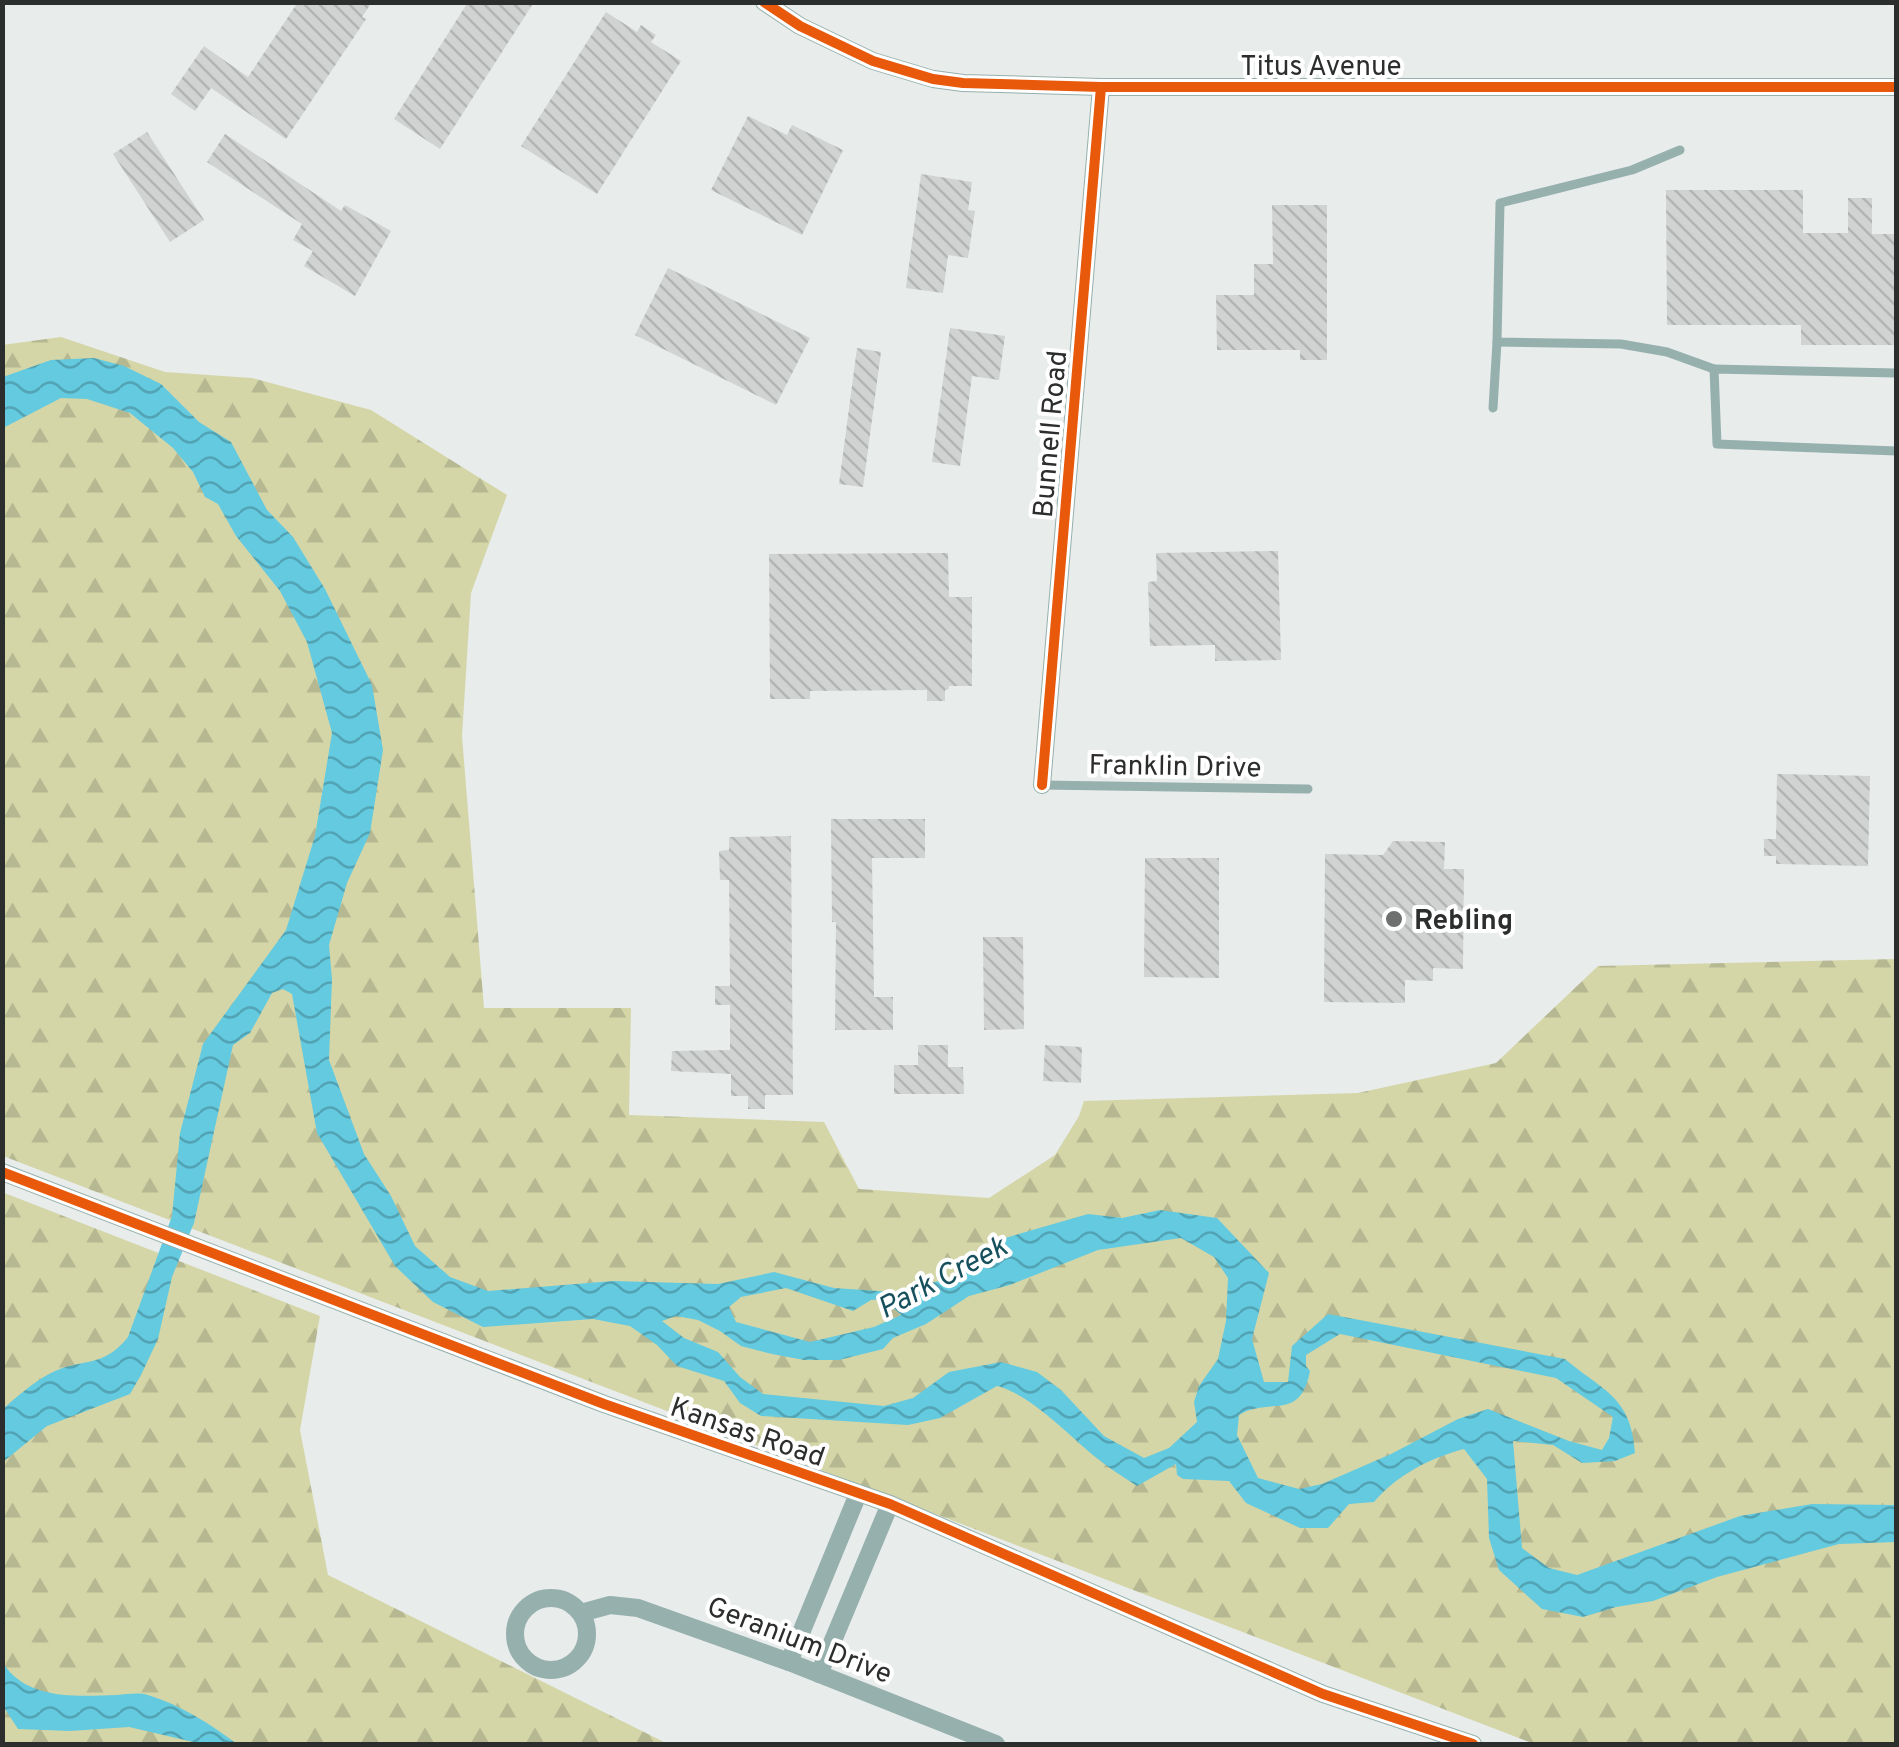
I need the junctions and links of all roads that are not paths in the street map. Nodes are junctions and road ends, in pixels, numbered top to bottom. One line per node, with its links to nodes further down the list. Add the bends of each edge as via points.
1 (764, 2): 3 (street, Titus Avenue, via 840,46 933,78)
2 (1896, 87): 3 (street, Titus Avenue)
3 (1101, 88): 10 (street, Bunnell Road)
4 (1680, 150): 5 (lane, via 1632,170 1500,203)
5 (1496, 342): 6 (lane, via 1621,344); 8 (lane)
6 (1714, 369): 7 (lane); 9 (lane, via 1718,444)
7 (1896, 373)
8 (1492, 408)
9 (1896, 451)
10 (1042, 785): 11 (lane, Franklin Drive)
11 (1308, 789)
12 (2, 1172): 13 (street, Kansas Road, via 604,1404)
13 (858, 1494): 14 (street, Kansas Road); 16 (street)
14 (890, 1504): 17 (street); 19 (street, Kansas Road, via 1323,1694)
15 (581, 1614): 15 (street, Geranium Drive, via 562,1599 528,1604 514,1636 523,1658 544,1670 568,1666 584,1648); 16 (street, Geranium Drive, via 638,1608)
16 (789, 1662): 17 (street, Geranium Drive)
17 (819, 1674): 18 (street, Geranium Drive)
18 (996, 1744)
19 (1473, 1744)

